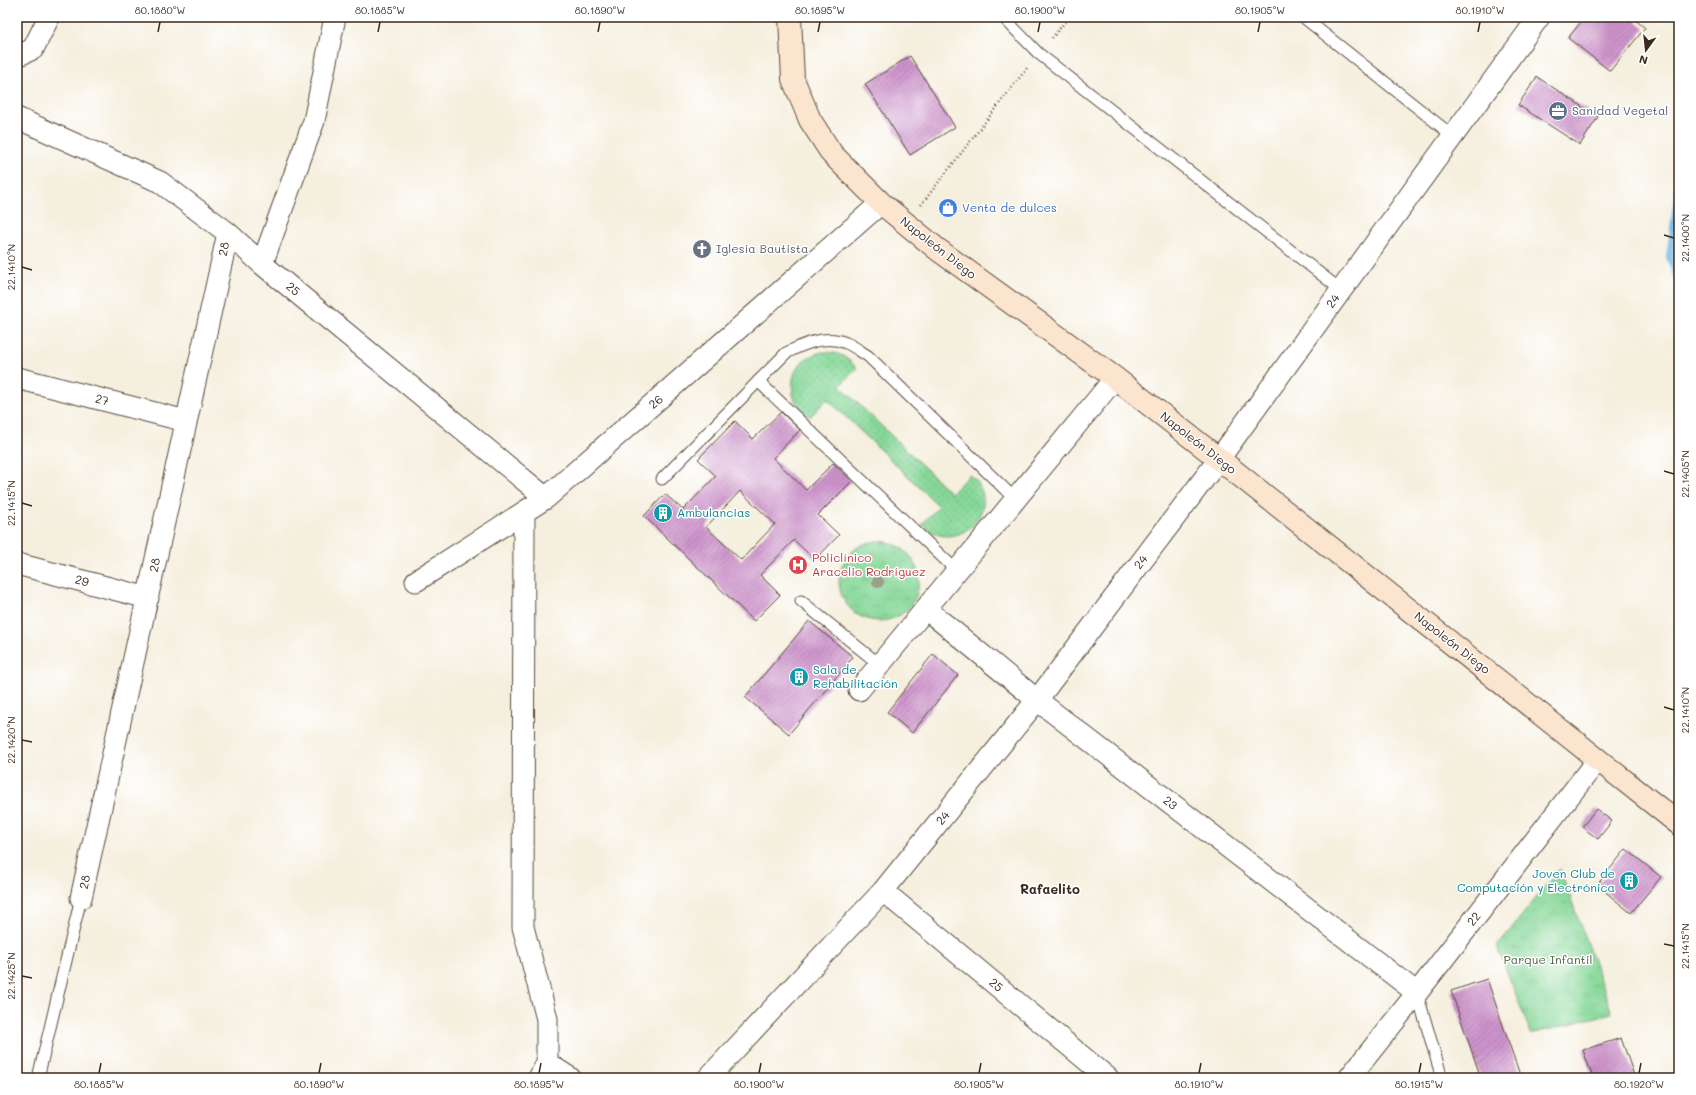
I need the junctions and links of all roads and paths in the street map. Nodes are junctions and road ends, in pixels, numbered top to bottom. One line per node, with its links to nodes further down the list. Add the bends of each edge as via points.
1 (49, 17): 9 (street, via 33,49)
2 (335, 17): 15 (street, via 314,121)
3 (790, 17): 12 (main road, Napoleón Diego, via 793,79 810,120 832,154)
4 (1003, 17): 8 (lane)
5 (1069, 17): 8 (path)
6 (1303, 17): 11 (lane)
7 (1539, 17): 11 (street, 24)
8 (1038, 53): 13 (path); 16 (lane)
9 (17, 56)
10 (17, 118): 14 (street, 25, via 160,182)
11 (1453, 136): 16 (street, 24)
12 (881, 203): 13 (main road, Napoleón Diego); 23 (street, 26)
13 (906, 224): 18 (main road, Napoleón Diego)
14 (228, 233): 15 (street, 25); 20 (street, 28)
15 (262, 264): 23 (street, 25)
16 (1341, 290): 21 (street, 24)
17 (17, 378): 20 (street, 27)
18 (1115, 378): 21 (main road, Napoleón Diego); 24 (street)
19 (758, 382): 22 (lane); 24 (lane, via 786,354 807,342 845,342 868,356); 27 (lane)
20 (186, 421): 29 (street, 28)
21 (1219, 458): 34 (street, 24); 35 (main road, Napoleón Diego)
22 (662, 479)
23 (546, 498): 25 (street, 26)
24 (1016, 500): 27 (street)
25 (524, 512): 28 (street, 26); 40 (street, via 523,927 547,1019)
26 (17, 564): 29 (street, 29)
27 (957, 571): 31 (street)
28 (416, 581)
29 (148, 598): 38 (street, 28)
30 (801, 601): 32 (lane)
31 (926, 609): 32 (street); 34 (street, 23)
32 (880, 665): 33 (street)
33 (859, 690)
34 (1037, 700): 37 (street, 24); 39 (street, 23)
35 (1598, 759): 36 (main road, Napoleón Diego); 39 (street, 22)
36 (1679, 824)
37 (883, 891): 43 (street, 24); 44 (street, 25)
38 (81, 898): 41 (lane)
39 (1417, 993): 45 (street, 22); 46 (lane)
40 (543, 1071): 42 (street)
41 (38, 1078)
42 (570, 1078)
43 (708, 1078)
44 (1108, 1078)
45 (1349, 1078)
46 (1442, 1078)

